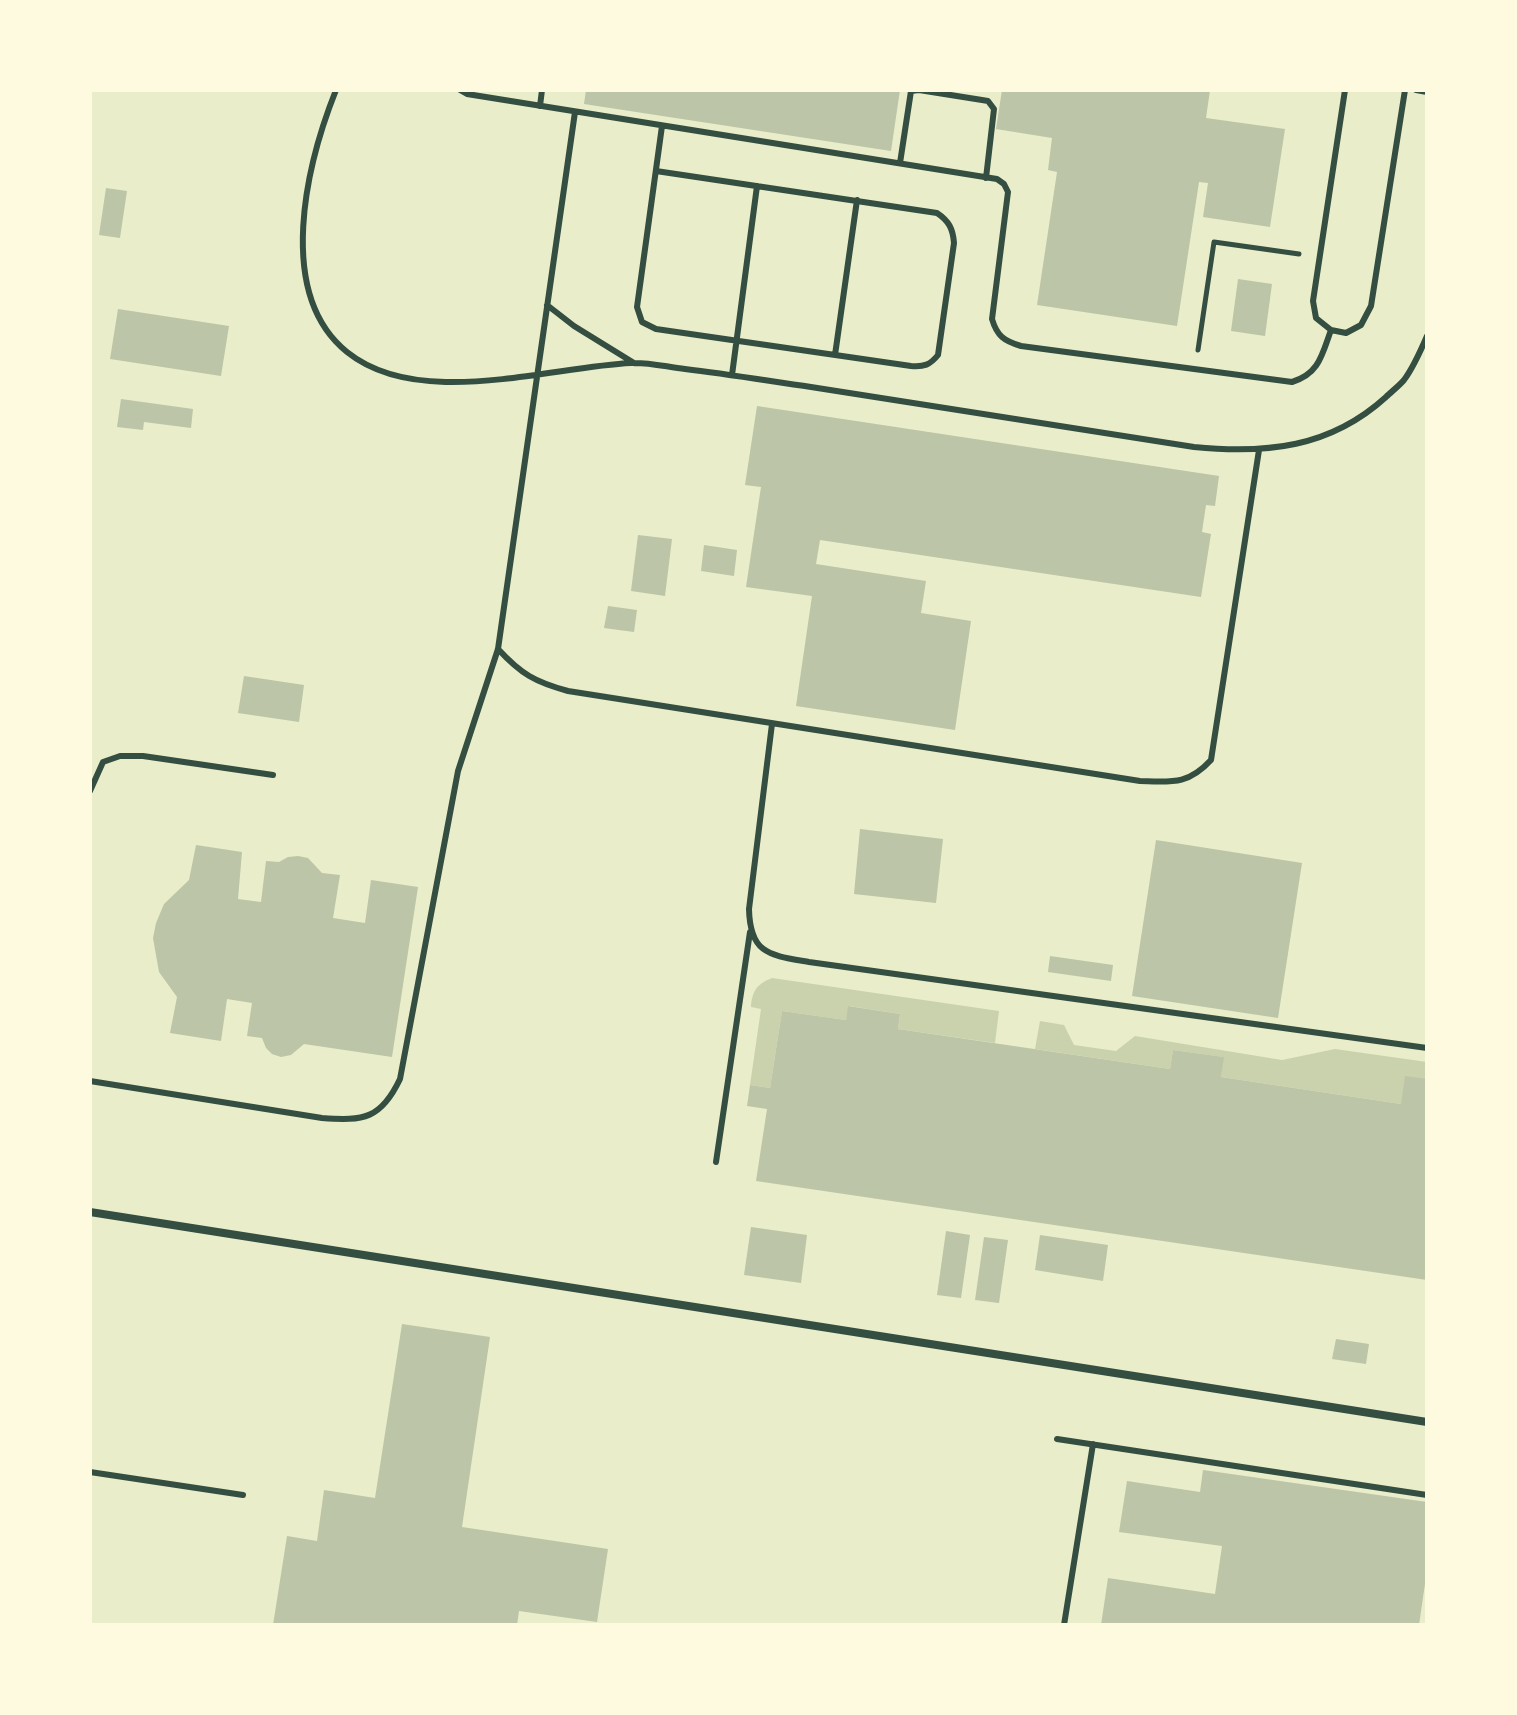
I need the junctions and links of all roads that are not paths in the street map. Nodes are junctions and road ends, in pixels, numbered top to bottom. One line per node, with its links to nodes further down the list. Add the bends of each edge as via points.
1 (336, 90): 23 (lane, via 304,211 303,260 311,301 325,329 347,352 382,371 412,378)
2 (460, 90): 8 (lane)
3 (542, 90): 8 (lane)
4 (1345, 90): 17 (lane, via 1313,301 1316,318)
5 (1405, 90): 17 (lane, via 1371,306 1361,325 1346,333)
6 (1416, 90): 7 (lane)
7 (1427, 92)
8 (540, 106): 9 (lane)
9 (575, 112): 10 (lane); 16 (lane)
10 (662, 126): 11 (lane); 12 (lane)
11 (900, 163): 13 (lane); 13 (lane, via 911,91 988,101 994,109)
12 (656, 171): 14 (lane); 19 (lane, via 638,315 656,329)
13 (986, 178): 17 (lane, via 1004,184 1008,192 992,319 1005,341 1292,382 1314,369)
14 (757, 186): 15 (lane); 19 (lane)
15 (857, 200): 20 (lane); 20 (lane, via 925,210 947,220 954,243 941,345 932,363 922,367)
16 (547, 305): 21 (lane); 23 (lane)
17 (1331, 330)
18 (1427, 336): 24 (lane, via 1404,380 1370,412 1301,445)
19 (737, 341): 20 (lane); 22 (lane)
20 (835, 355)
21 (634, 363): 22 (lane); 23 (lane)
22 (732, 375): 24 (lane, via 1194,447)
23 (537, 377): 25 (lane)
24 (1259, 450): 26 (lane, via 1217,731 1211,760 1198,774 1173,782 1140,781)
25 (498, 649): 26 (lane, via 519,672 540,684); 31 (lane, via 458,771 400,1079 389,1101 373,1115 350,1120)
26 (772, 724): 29 (lane)
27 (273, 775): 28 (lane, via 120,756 103,762)
28 (90, 791)
29 (750, 932): 30 (lane, via 760,947 809,962); 32 (lane)
30 (1427, 1048)
31 (90, 1081)
32 (716, 1162)
33 (90, 1212): 34 (street)
34 (1427, 1422)
35 (1057, 1439): 36 (lane)
36 (1093, 1444): 39 (lane); 40 (lane)
37 (90, 1472): 38 (lane)
38 (243, 1495)
39 (1427, 1495)
40 (1064, 1625)

